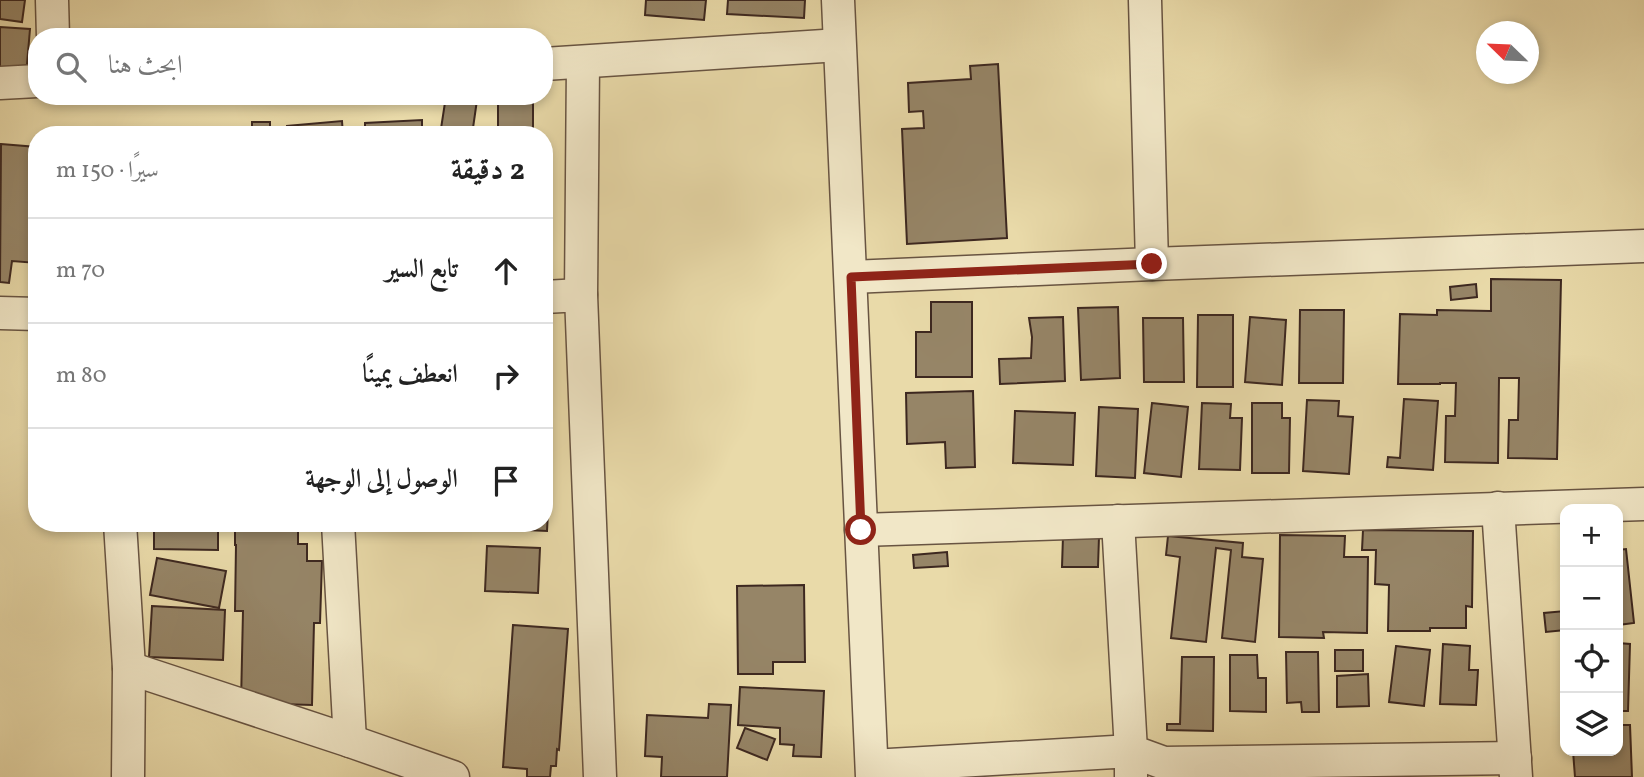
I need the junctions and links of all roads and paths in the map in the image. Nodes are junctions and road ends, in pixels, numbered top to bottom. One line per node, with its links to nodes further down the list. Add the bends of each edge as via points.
1 (52, 0): 4 (street)
2 (838, 0): 5 (street)
3 (1145, 0): 11 (street)
4 (53, 28)
5 (839, 46): 6 (street); 12 (street)
6 (583, 63): 7 (street); 13 (street)
7 (553, 64)
8 (28, 81): 9 (street)
9 (0, 83)
10 (1644, 246): 11 (street)
11 (1152, 264): 12 (street)
12 (851, 277): 20 (street)
13 (581, 295): 14 (street); 30 (street)
14 (553, 297)
15 (0, 313): 16 (street)
16 (28, 314)
17 (1644, 504): 18 (street)
18 (1498, 508): 19 (street); 26 (street)
19 (1118, 521): 20 (street); 25 (street)
20 (861, 530): 27 (street)
21 (121, 532): 23 (street)
22 (338, 532): 24 (street)
23 (129, 668): 24 (street); 28 (street)
24 (350, 741): 29 (street)
25 (1131, 764): 26 (street); 27 (street)
26 (1516, 767)
27 (872, 771)
28 (128, 777)
29 (453, 777)
30 (600, 777)

